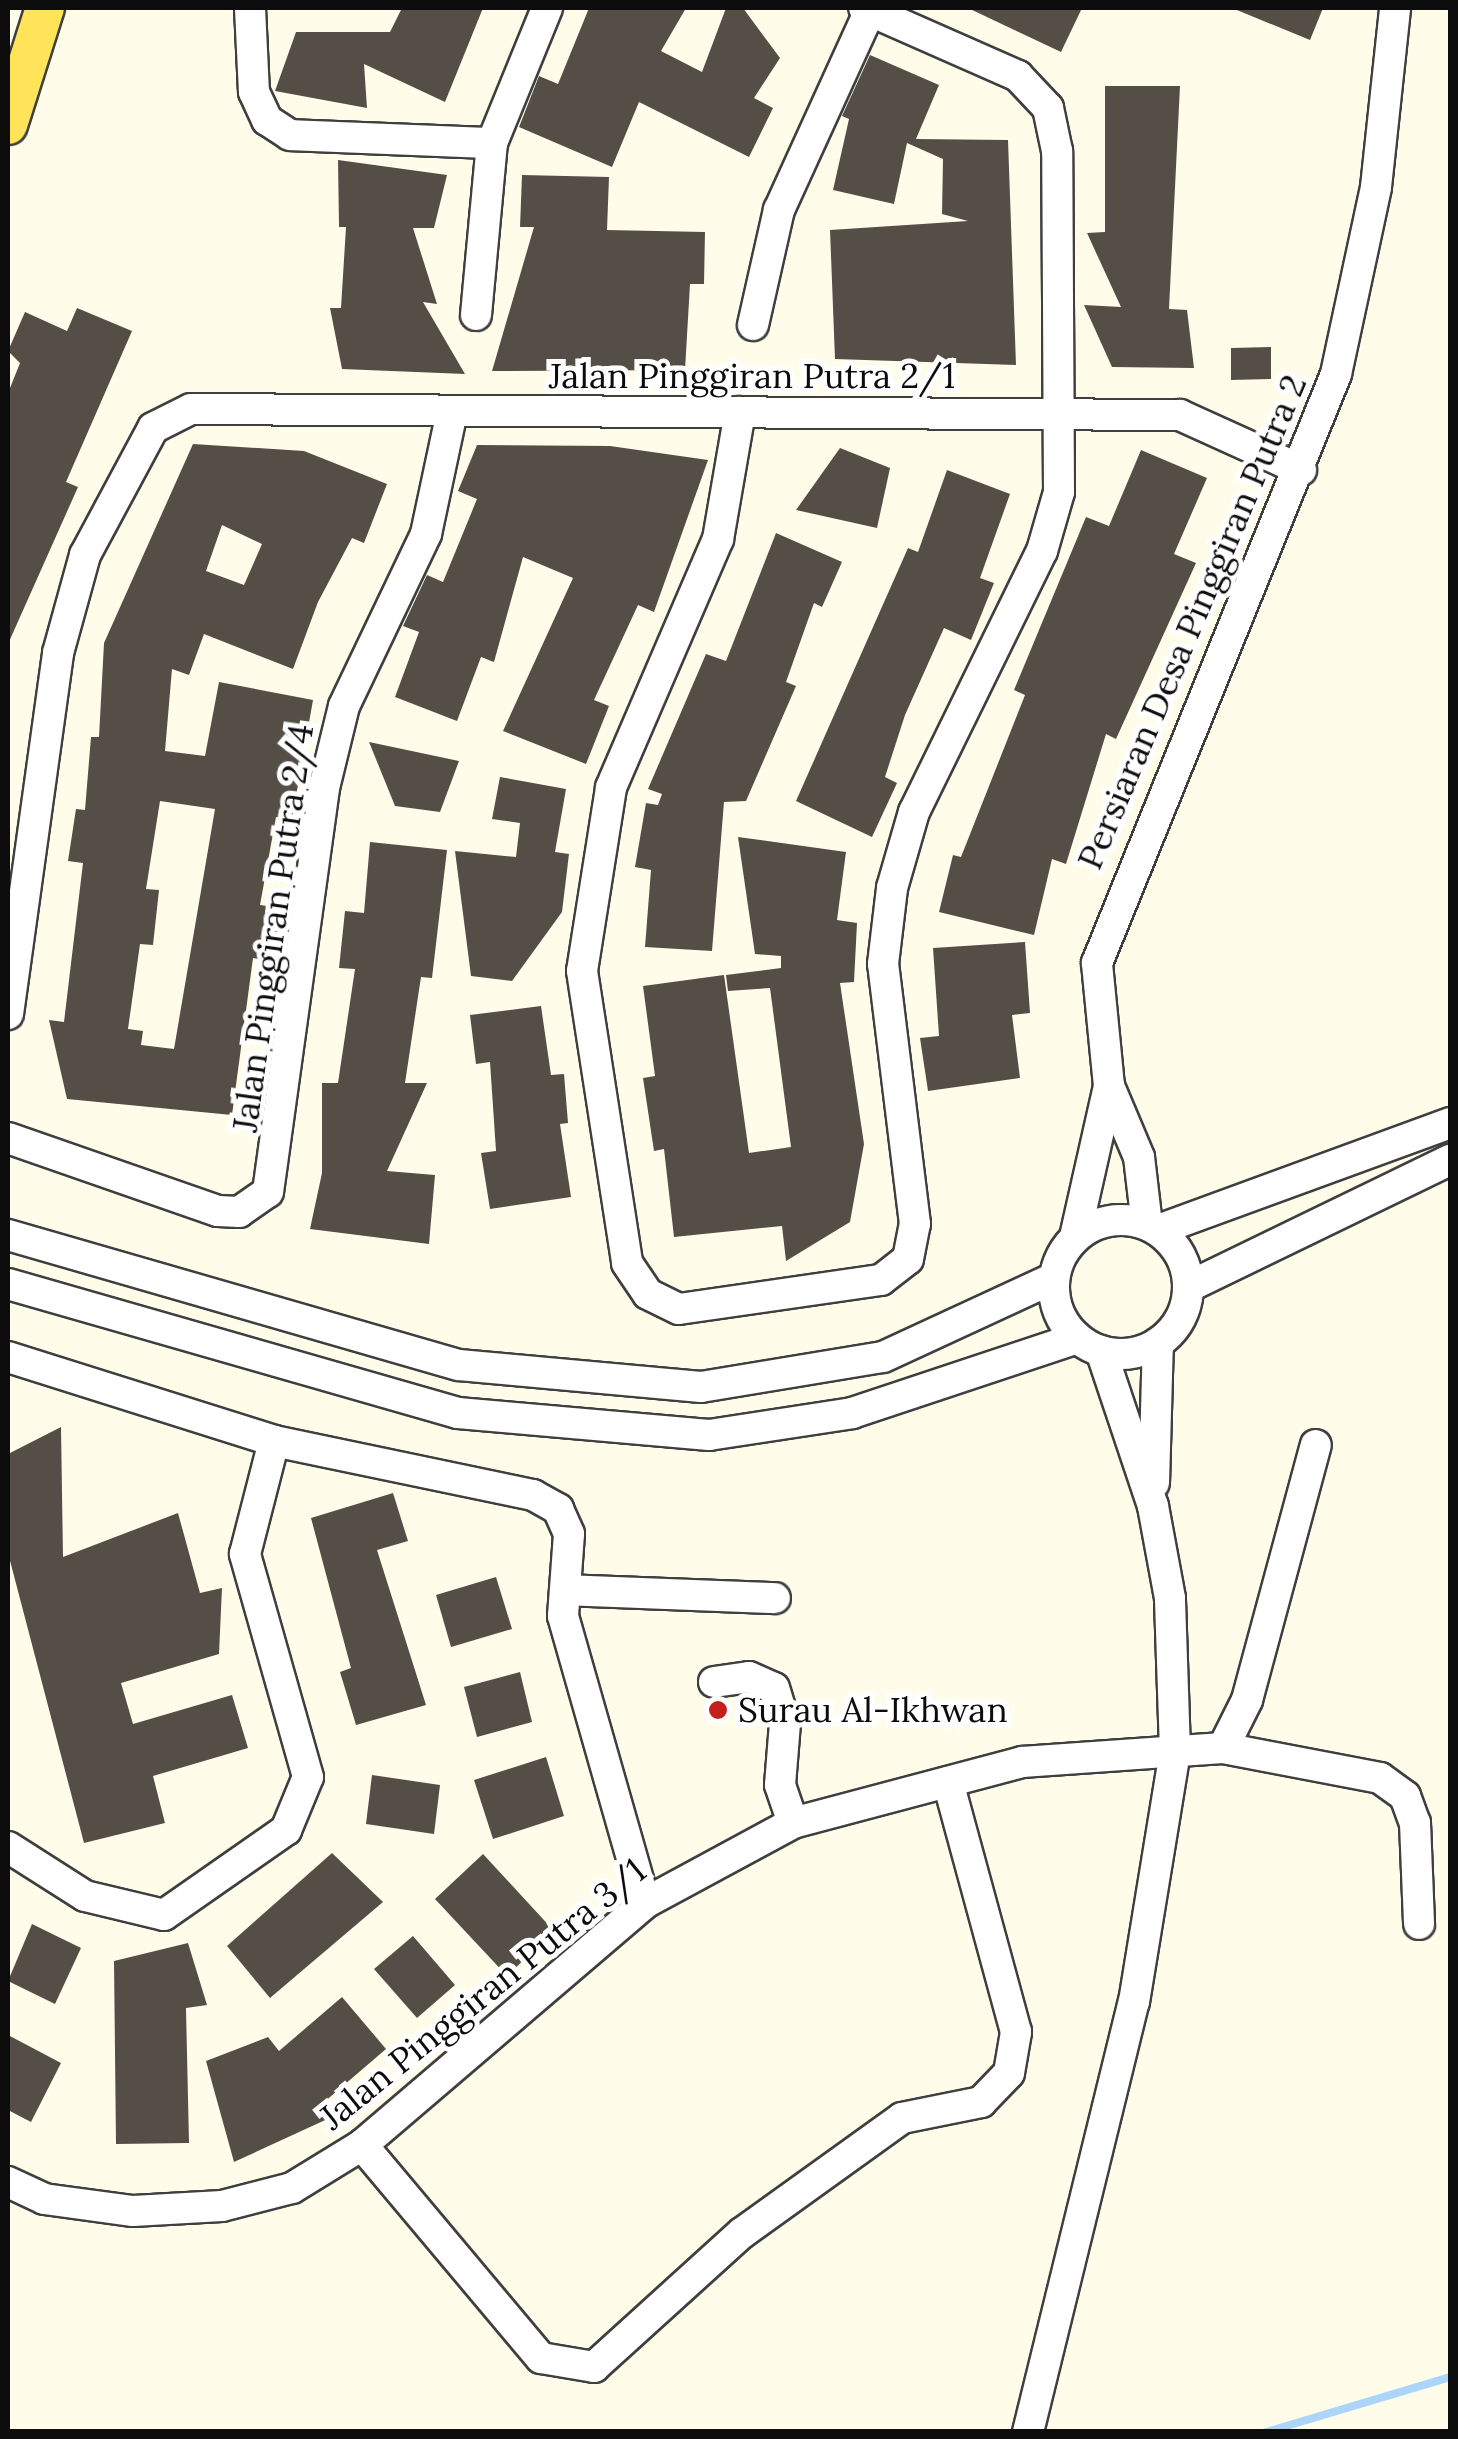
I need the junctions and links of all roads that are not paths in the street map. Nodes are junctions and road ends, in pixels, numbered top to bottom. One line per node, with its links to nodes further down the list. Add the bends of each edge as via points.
1 (45, 8): 6 (main road)
2 (250, 8): 7 (street, via 254,92 267,120 290,135)
3 (547, 8): 7 (street)
4 (1395, 8): 13 (street, Persiaran Desa Pinggiran Putra 2, via 1376,187 1336,374)
5 (867, 9): 9 (street, via 779,210); 12 (street, via 1018,76 1048,108)
6 (8, 124)
7 (492, 143): 8 (street)
8 (476, 314)
9 (753, 325)
10 (452, 412): 11 (street, Jalan Pinggiran Putra 2/1); 14 (street, Jalan Pinggiran Putra 2/1, via 191,409 153,428 85,555 58,653); 17 (street, Jalan Pinggiran Putra 2/4, via 426,534 344,706 328,772 268,1192 239,1212 218,1211)
11 (740, 412): 12 (street, Jalan Pinggiran Putra 2/1); 12 (street, via 718,539 611,788 582,971 627,1263 648,1294 679,1309 881,1280 908,1259 915,1224 883,964 892,888 914,812 1042,551 1059,492)
12 (1060, 414): 13 (street, Jalan Pinggiran Putra 2/1, via 1180,415)
13 (1301, 470): 15 (street, Persiaran Desa Pinggiran Putra 2, via 1104,931 1095,994)
14 (8, 1014)
15 (1109, 1086): 19 (street, Persiaran Desa Pinggiran Putra 2, via 1139,1157); 21 (street, Persiaran Desa Pinggiran Putra 2)
16 (1450, 1124): 19 (street)
17 (8, 1138)
18 (1450, 1160): 24 (street)
19 (1153, 1228): 21 (street, via 1110,1220); 24 (street)
20 (8, 1235): 22 (street, via 459,1364 701,1387 884,1357)
21 (1076, 1237): 22 (street)
22 (1054, 1278): 26 (street, via 1058,1311)
23 (8, 1284): 26 (street, via 458,1413 708,1435 852,1413)
24 (1188, 1286): 25 (street, via 1184,1309)
25 (1158, 1343): 26 (street); 30 (street)
26 (1089, 1345): 30 (street)
27 (8, 1357): 28 (street)
28 (274, 1441): 31 (street, via 533,1495 558,1509 569,1534); 38 (street, via 245,1554 308,1777 286,1830 164,1915 86,1896)
29 (1316, 1445): 34 (street, via 1247,1700)
30 (1153, 1506): 35 (street, via 1170,1598)
31 (565, 1590): 32 (street); 39 (street, via 563,1616)
32 (775, 1598)
33 (714, 1682): 37 (street, via 749,1677 774,1688 785,1723 780,1786)
34 (1223, 1748): 35 (street, Jalan Pinggiran Putra 3/1); 40 (street, Jalan Pinggiran Putra 3/1, via 1346,1766 1405,1796 1415,1823)
35 (1176, 1751): 36 (street, Jalan Pinggiran Putra 3/1, via 1022,1762); 43 (street, via 1134,2002)
36 (948, 1782): 37 (street, Jalan Pinggiran Putra 3/1); 41 (street, via 1016,2032 1009,2074 981,2102 902,2118 742,2233 594,2367 541,2358)
37 (792, 1823): 39 (street, Jalan Pinggiran Putra 3/1)
38 (8, 1847)
39 (645, 1903): 41 (street, Jalan Pinggiran Putra 3/1)
40 (1419, 1924)
41 (362, 2145): 42 (street, Jalan Pinggiran Putra 3/1, via 292,2188 222,2206 133,2211 44,2200)
42 (8, 2182)
43 (1028, 2432)

